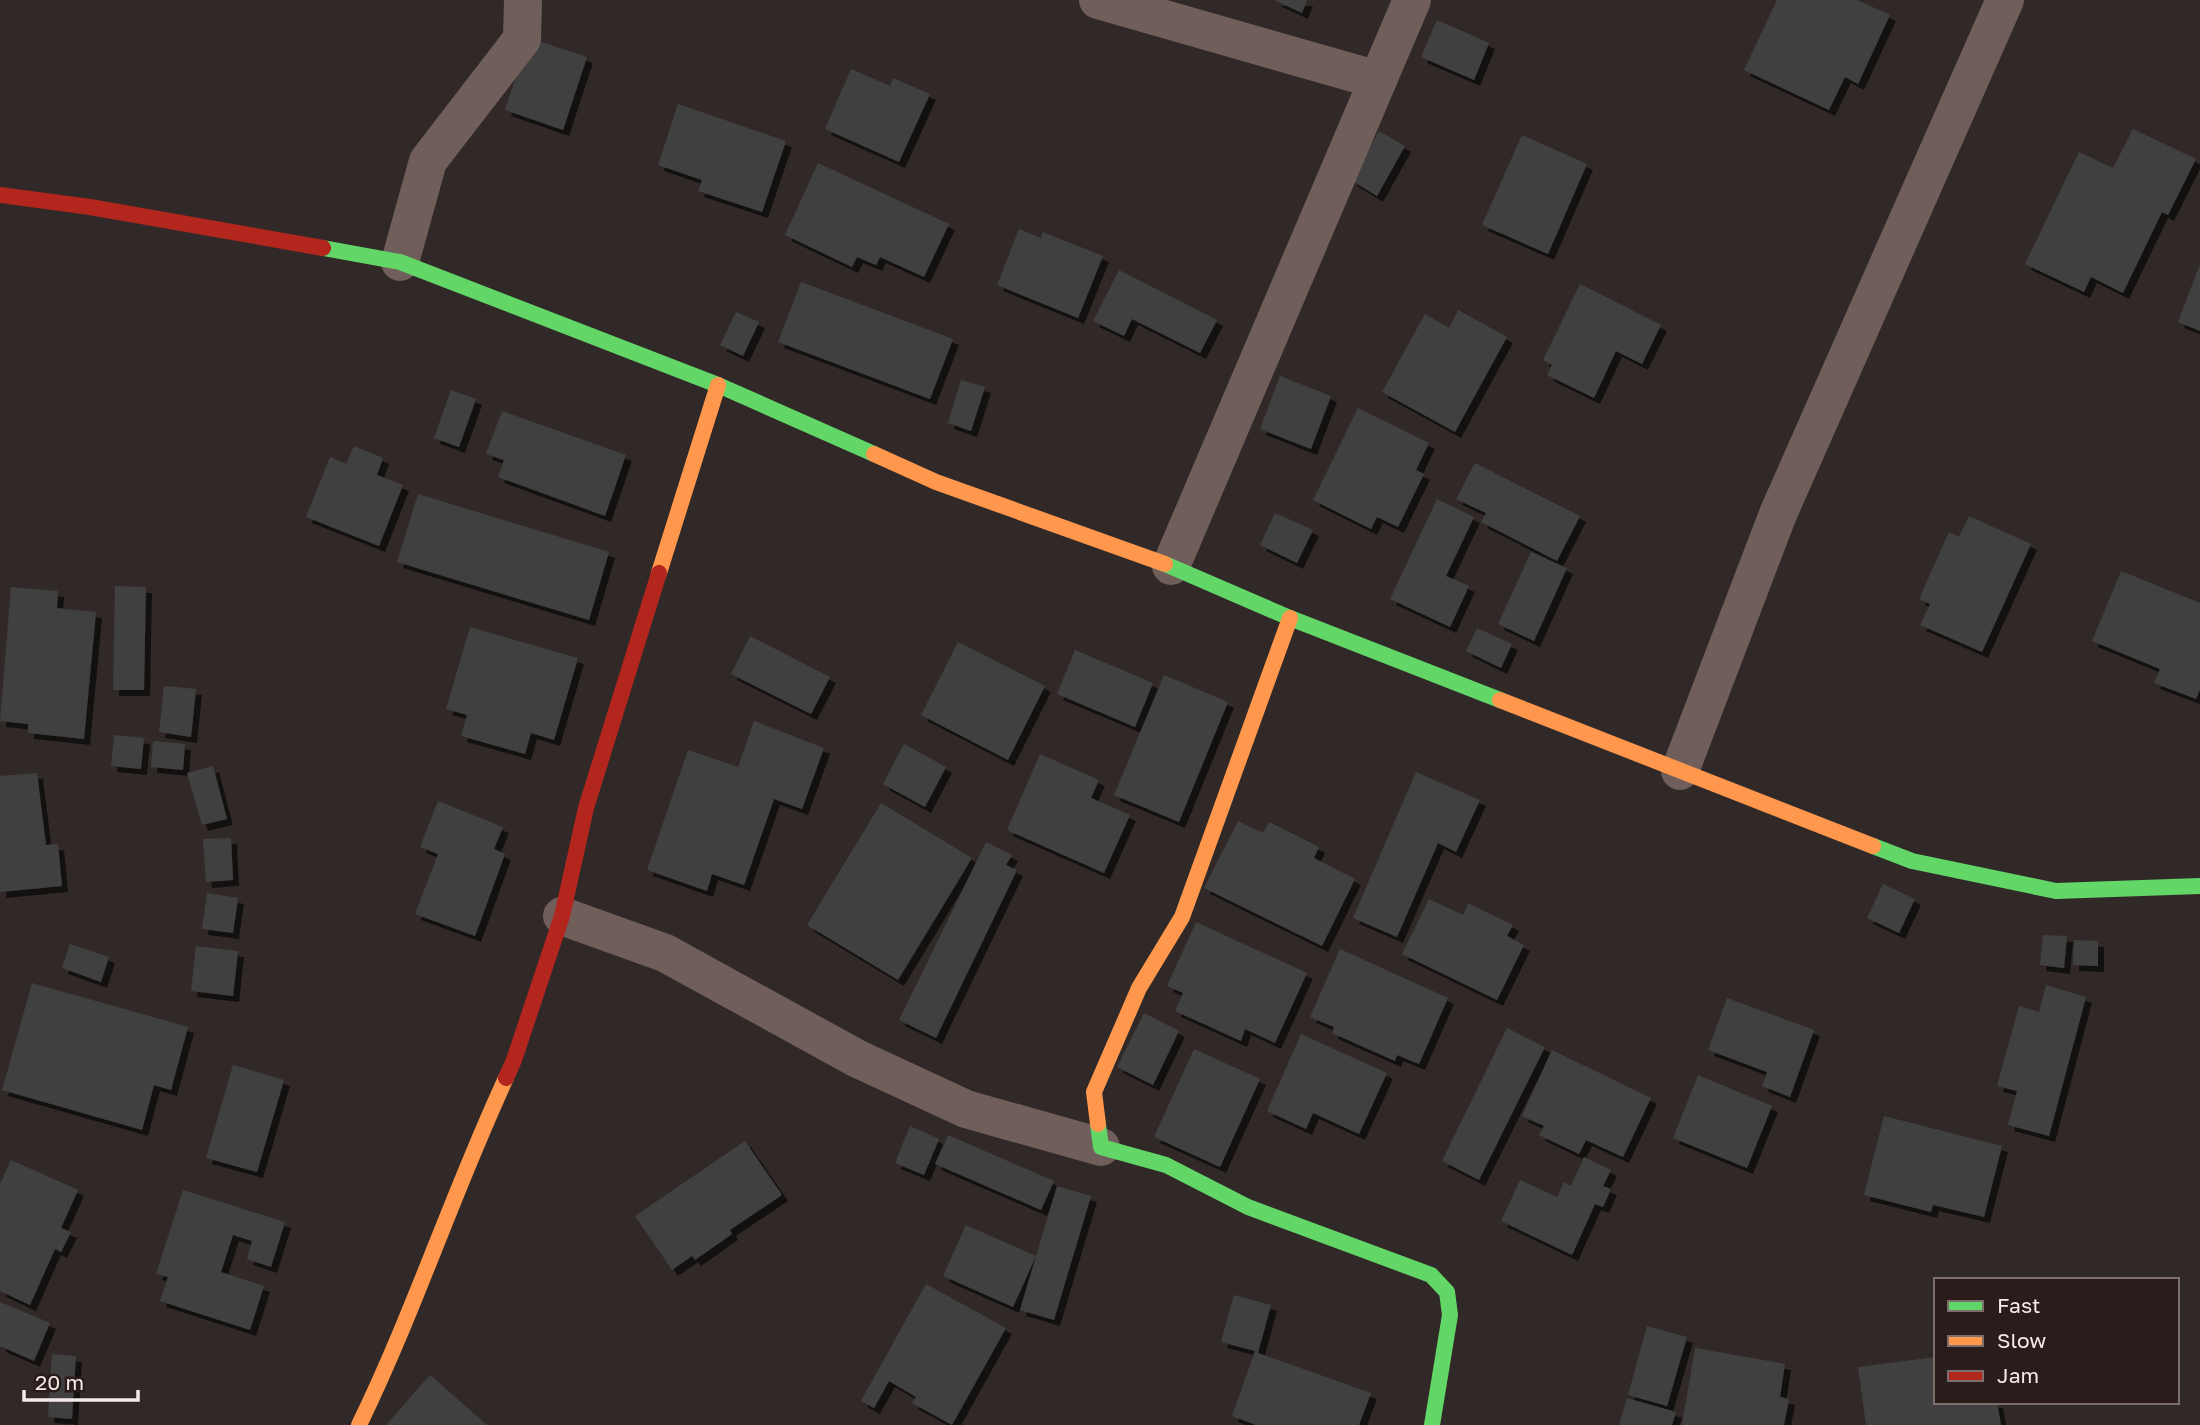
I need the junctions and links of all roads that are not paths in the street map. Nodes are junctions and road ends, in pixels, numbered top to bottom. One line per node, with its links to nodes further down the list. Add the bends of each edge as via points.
1 (523, 0): 7 (street, via 522,39 429,161)
2 (1098, 0): 5 (street)
3 (1412, 0): 5 (street)
4 (2005, 0): 11 (street, via 1778,514)
5 (1378, 80): 9 (street)
6 (0, 195): 7 (street)
7 (400, 262): 8 (street)
8 (718, 385): 9 (street, via 936,482); 13 (street, via 586,808)
9 (1171, 566): 10 (street)
10 (1290, 618): 11 (street); 14 (street, via 1182,917 1139,988 1094,1092)
11 (1680, 771): 12 (street, via 1912,861 2056,891)
12 (2200, 886)
13 (562, 915): 14 (street, via 666,953 858,1059 966,1109); 15 (street, via 514,1060)
14 (1101, 1147): 16 (street, via 1166,1165 1248,1207 1432,1275 1447,1292 1450,1315)
15 (359, 1425)
16 (1432, 1425)

